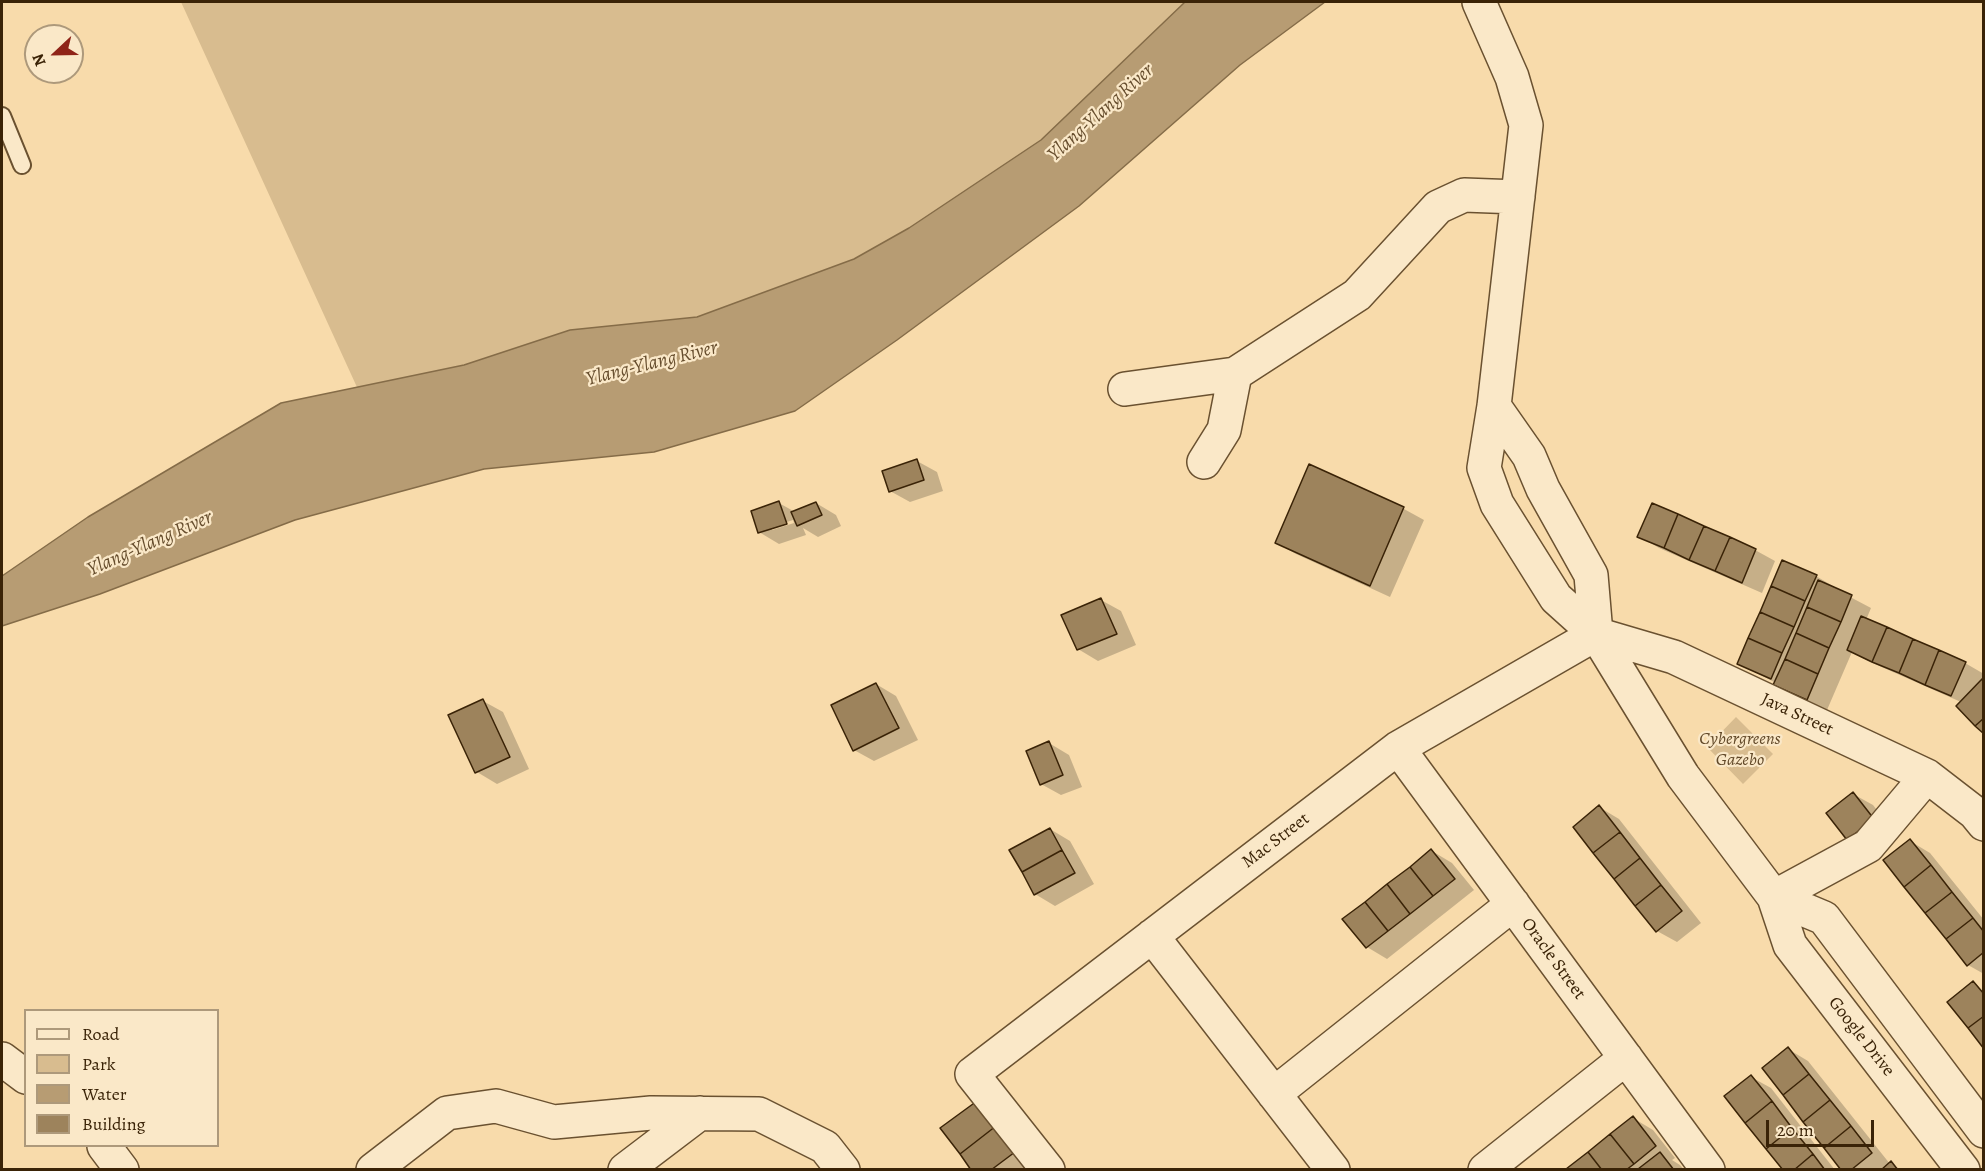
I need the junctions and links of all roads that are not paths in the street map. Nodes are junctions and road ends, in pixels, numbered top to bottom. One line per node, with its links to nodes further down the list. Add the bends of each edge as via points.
1 (1483, 10): 4 (street, via 1512,77 1526,125)
2 (2, 116): 3 (lane)
3 (22, 165)
4 (1518, 197): 5 (street, via 1464,195 1438,207 1356,295); 7 (street)
5 (1235, 374): 6 (street); 8 (street, via 1224,430)
6 (1125, 389)
7 (1494, 406): 9 (street, via 1529,456 1591,575); 9 (street, via 1484,468 1497,504 1556,598)
8 (1204, 462)
9 (1596, 634): 10 (street, Mac Street); 11 (street, Java Street, via 1674,657); 13 (street, Google Drive, via 1683,776)
10 (1398, 748): 14 (street, Oracle Street); 15 (street, Mac Street)
11 (1927, 776): 12 (street, Java Street, via 1975,813); 13 (street, via 1868,846)
12 (1983, 824)
13 (1774, 897): 21 (street, via 1824,918); 31 (street, Google Drive, via 1790,945)
14 (1513, 904): 16 (street, Oracle Street); 19 (street)
15 (1152, 936): 19 (street); 27 (street, Mac Street, via 972,1074)
16 (1626, 1058): 29 (street); 30 (street, Oracle Street)
17 (2, 1059): 18 (street)
18 (24, 1076)
19 (1274, 1094): 28 (street)
20 (700, 1113): 24 (street, via 651,1113 554,1122 496,1106 447,1113); 25 (street); 26 (street, via 759,1114 825,1147)
21 (1983, 1131)
22 (105, 1147): 23 (street)
23 (122, 1170)
24 (373, 1170)
25 (625, 1170)
26 (843, 1170)
27 (1048, 1170)
28 (1333, 1170)
29 (1485, 1170)
30 (1708, 1170)
31 (1963, 1170)

